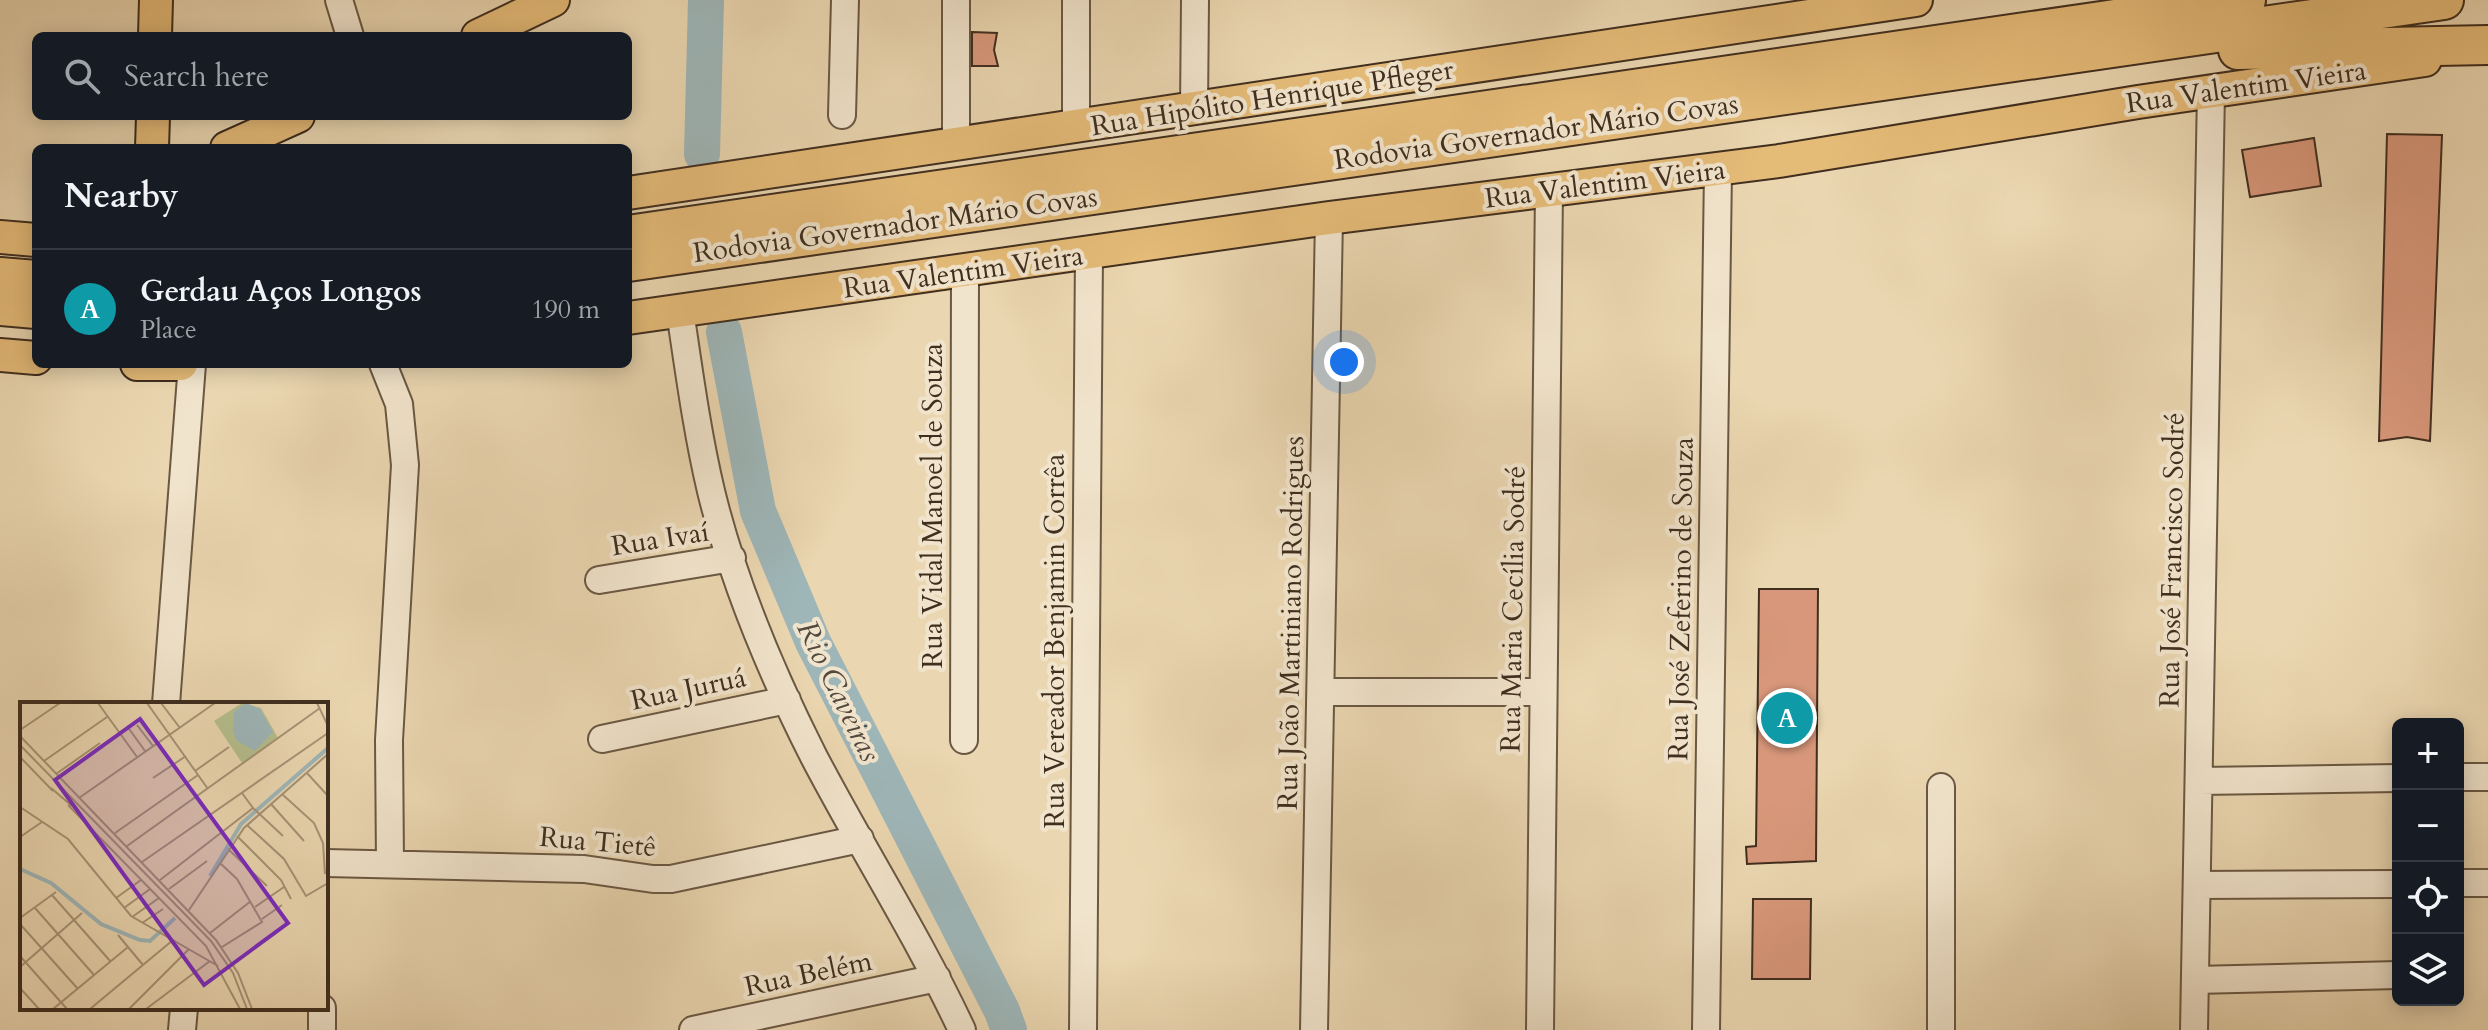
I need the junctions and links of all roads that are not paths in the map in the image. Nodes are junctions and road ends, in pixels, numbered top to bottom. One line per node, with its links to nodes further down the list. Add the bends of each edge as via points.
1 (156, 0): 12 (main road)
2 (339, 0): 13 (street)
3 (845, 0): 21 (street)
4 (956, 0): 27 (street)
5 (1076, 0): 24 (street)
6 (1195, 0): 20 (street)
7 (2121, 0): 15 (highway)
8 (2246, 0): 15 (highway, Rodovia Governador Mário Covas)
9 (2444, 0): 18 (highway, Rodovia Governador Mário Covas)
10 (1910, 1): 20 (main road, Rua Hipólito Henrique Pfleger)
11 (536, 5): 14 (main road)
12 (155, 32)
13 (349, 32)
14 (485, 32)
15 (1934, 45): 32 (highway, Rodovia Governador Mário Covas)
16 (2488, 45): 18 (highway)
17 (2488, 51): 19 (main road, Rua Valentim Vieira)
18 (2072, 54): 34 (highway, Rodovia Governador Mário Covas)
19 (2211, 91): 28 (main road, Rua Valentim Vieira); 57 (street, Rua José Francisco Sodré)
20 (1194, 108): 24 (main road, Rua Hipólito Henrique Pfleger)
21 (842, 115)
22 (153, 120): 25 (main road)
23 (289, 120): 26 (main road)
24 (1076, 126): 27 (main road, Rua Hipólito Henrique Pfleger)
25 (152, 144)
26 (236, 144)
27 (956, 144): 30 (main road, Rua Hipólito Henrique Pfleger)
28 (1718, 170): 29 (main road, Rua Valentim Vieira); 76 (street, Rua José Zeferino de Souza)
29 (1549, 189): 31 (main road, Rua Valentim Vieira); 49 (street, Rua Maria Cecília Sodré)
30 (632, 192)
31 (1329, 218): 33 (main road, Rua Valentim Vieira); 48 (street, Rua João Martiniano Rodrigues)
32 (632, 234)
33 (1089, 253): 35 (main road, Rua Valentim Vieira); 73 (street, Rua Vereador Benjamin Corrêa)
34 (632, 261)
35 (965, 271): 40 (main road, Rua Valentim Vieira); 53 (street, Rua Vidal Manoel de Souza)
36 (0, 277): 37 (highway)
37 (32, 280)
38 (0, 306): 39 (highway)
39 (32, 309)
40 (680, 311): 41 (main road, Rua Valentim Vieira); 46 (street, via 704,458)
41 (632, 317)
42 (0, 355): 43 (main road)
43 (32, 358)
44 (192, 368): 51 (street)
45 (385, 368): 61 (street, via 399,404 405,465 389,740)
46 (732, 558): 47 (street, Rua Ivaí); 50 (street)
47 (599, 580)
48 (1321, 692): 49 (street); 74 (street, Rua João Martiniano Rodrigues)
49 (1543, 692): 75 (street, Rua Maria Cecília Sodré)
50 (787, 700): 52 (street, Rua Juruá); 59 (street)
51 (166, 702)
52 (602, 739)
53 (964, 740)
54 (2464, 777): 55 (street)
55 (2488, 777)
56 (2392, 778): 57 (street)
57 (2199, 781): 65 (street, Rua José Francisco Sodré)
58 (1941, 787): 77 (street)
59 (860, 839): 61 (street, Rua Tietê, via 671,879 584,869); 67 (street)
60 (328, 863): 61 (street, Rua Tietê)
61 (390, 863)
62 (2464, 883): 63 (street)
63 (2488, 883)
64 (2392, 884): 65 (street)
65 (2197, 885): 68 (street, Rua José Francisco Sodré)
66 (2392, 975): 68 (street)
67 (937, 978): 71 (street, Rua Belém); 72 (street)
68 (2195, 980): 78 (street, Rua José Francisco Sodré)
69 (184, 1010): 70 (street)
70 (182, 1030)
71 (693, 1030)
72 (962, 1030)
73 (1083, 1030)
74 (1314, 1030)
75 (1540, 1030)
76 (1706, 1030)
77 (1941, 1030)
78 (2194, 1030)

